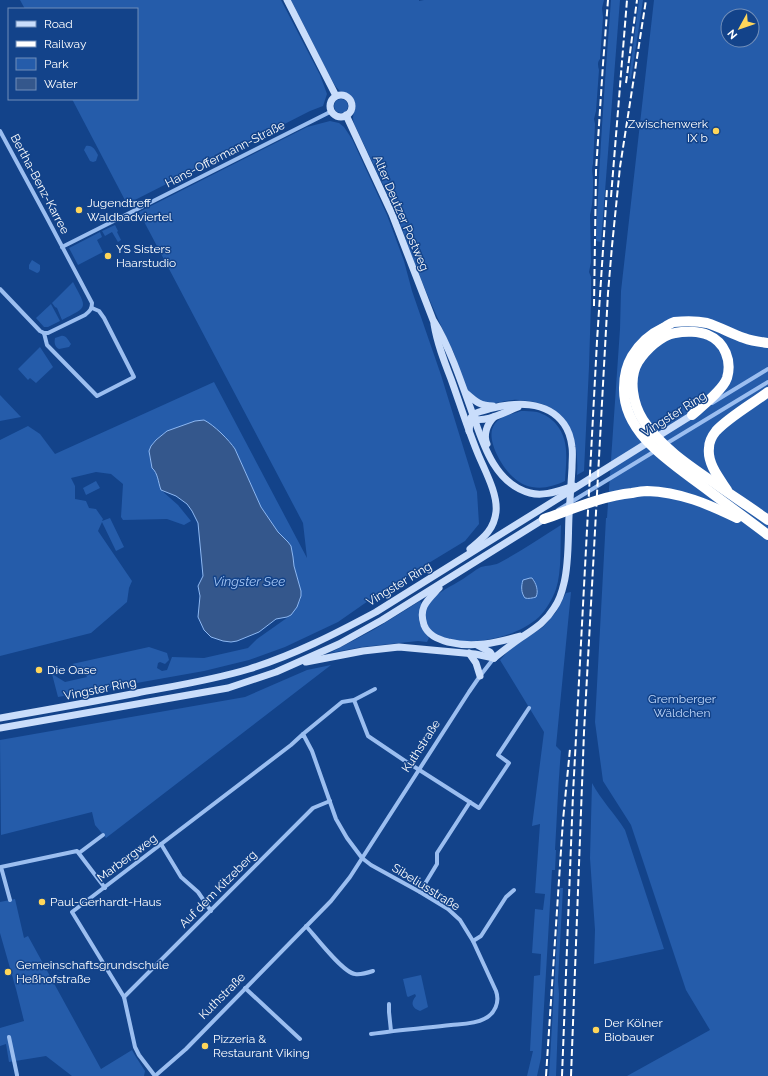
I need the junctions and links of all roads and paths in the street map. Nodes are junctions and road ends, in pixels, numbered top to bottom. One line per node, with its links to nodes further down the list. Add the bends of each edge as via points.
1 (287, 0): 2 (main road)
2 (336, 96): 3 (main road, via 331,102); 4 (main road, via 344,95 350,101 351,109)
3 (332, 111): 4 (main road, via 338,116); 6 (street, Hans-Offermann-Straße)
4 (346, 115): 9 (main road, Alter Deutzer Postweg, via 392,214)
5 (0, 131): 6 (street, Bertha-Benz-Karree)
6 (62, 247): 8 (street, Bertha-Benz-Karree, via 92,303)
7 (0, 289): 10 (street)
8 (92, 308): 10 (street, via 85,315); 10 (street, via 104,318 134,376 106,392 96,396 47,345)
9 (433, 320): 14 (main road, Alter Deutzer Postweg, via 442,334); 18 (main road, Alter Deutzer Postweg, via 435,336)
10 (44, 333)
11 (768, 342): 22 (highway, via 743,338 707,323 673,322 655,332 645,339 634,353 628,363 624,379 629,414)
12 (768, 369): 19 (street, Vingster Ring)
13 (768, 382): 28 (street, Vingster Ring)
14 (464, 392): 16 (main road, via 482,405); 21 (main road, Alter Deutzer Postweg)
15 (768, 392): 27 (highway, via 728,421 711,438 708,449 710,459)
16 (509, 405): 17 (main road, Kuthstraße); 21 (main road, Kuthstraße, via 475,413)
17 (524, 405): 20 (main road, Kuthstraße); 34 (main road, Kuthstraße, via 543,407 552,412 568,430 572,449 564,582 555,608 534,630)
18 (462, 409): 21 (main road, via 468,417); 23 (main road, Alter Deutzer Postweg)
19 (692, 415): 22 (highway, via 720,389 727,378 729,363 726,352 719,342 708,335 694,332 675,333 649,348 633,375 634,400); 26 (main road, Vingster Ring)
20 (494, 417): 21 (main road, Kuthstraße); 25 (main road, via 488,424 485,440)
21 (473, 418): 23 (main road); 25 (main road, Alter Deutzer Postweg, via 486,451)
22 (639, 422): 24 (highway, via 660,440)
23 (469, 431): 32 (main road, Alter Deutzer Postweg, via 491,485 496,511 490,530)
24 (676, 460): 27 (highway); 30 (highway)
25 (496, 467): 26 (main road, via 518,489 530,493 552,493)
26 (582, 483): 32 (main road, Vingster Ring)
27 (729, 493): 29 (highway)
28 (544, 519): 30 (highway, via 595,501 646,491 680,495 699,501); 33 (main road, Vingster Ring)
29 (768, 520)
30 (757, 527): 31 (highway)
31 (768, 535)
32 (453, 564): 43 (main road, Vingster Ring, via 350,626 274,660 224,676)
33 (448, 579): 35 (main road, via 426,602 422,610 426,629 440,640); 38 (main road, Vingster Ring, via 339,644)
34 (526, 634): 35 (main road); 37 (main road, Kuthstraße)
35 (477, 645): 37 (main road, via 490,652)
36 (469, 653): 37 (main road); 38 (main road, via 399,647); 39 (main road, via 476,663)
37 (494, 658): 39 (street, Kuthstraße)
38 (293, 664): 44 (main road, Vingster Ring, via 228,688)
39 (480, 676): 46 (street, Kuthstraße)
40 (375, 689): 41 (street, Marbergweg)
41 (354, 700): 45 (street, Marbergweg, via 342,702); 46 (street, via 368,736)
42 (529, 708): 48 (street, via 498,756 509,762 479,808)
43 (0, 718)
44 (0, 728)
45 (303, 734): 47 (street); 50 (street, Marbergweg)
46 (419, 770): 48 (street); 52 (street, Kuthstraße)
47 (330, 801): 52 (street, via 341,829); 58 (street, Auf dem Kitzeberg, via 313,808)
48 (470, 802): 56 (street, via 437,852 437,864)
49 (103, 835): 51 (street)
50 (161, 844): 54 (street, Marbergweg); 58 (street, via 181,877 198,892)
51 (79, 853): 53 (street, via 76,851); 54 (street)
52 (362, 858): 56 (street, Sibeliusstraße); 59 (street, Kuthstraße, via 331,901)
53 (1, 867): 57 (street)
54 (105, 888): 63 (street, Marbergweg, via 72,912)
55 (514, 890): 60 (street, via 506,897 481,936)
56 (420, 892): 60 (street, Sibeliusstraße, via 448,909 460,920)
57 (10, 900)
58 (211, 911): 63 (street, Auf dem Kitzeberg)
59 (306, 926): 61 (street, via 349,973 362,974); 62 (street, Kuthstraße)
60 (473, 941): 65 (street, Sibeliusstraße, via 498,996 493,1012 484,1020 476,1022)
61 (373, 971)
62 (245, 988): 68 (street); 70 (street, Kuthstraße, via 186,1049)
63 (124, 997): 70 (street, Marbergweg, via 135,1047)
64 (389, 1004): 65 (street)
65 (391, 1031): 66 (street, Sibeliusstraße)
66 (371, 1034)
67 (9, 1038): 69 (street)
68 (300, 1039)
69 (17, 1076)
70 (155, 1076)

